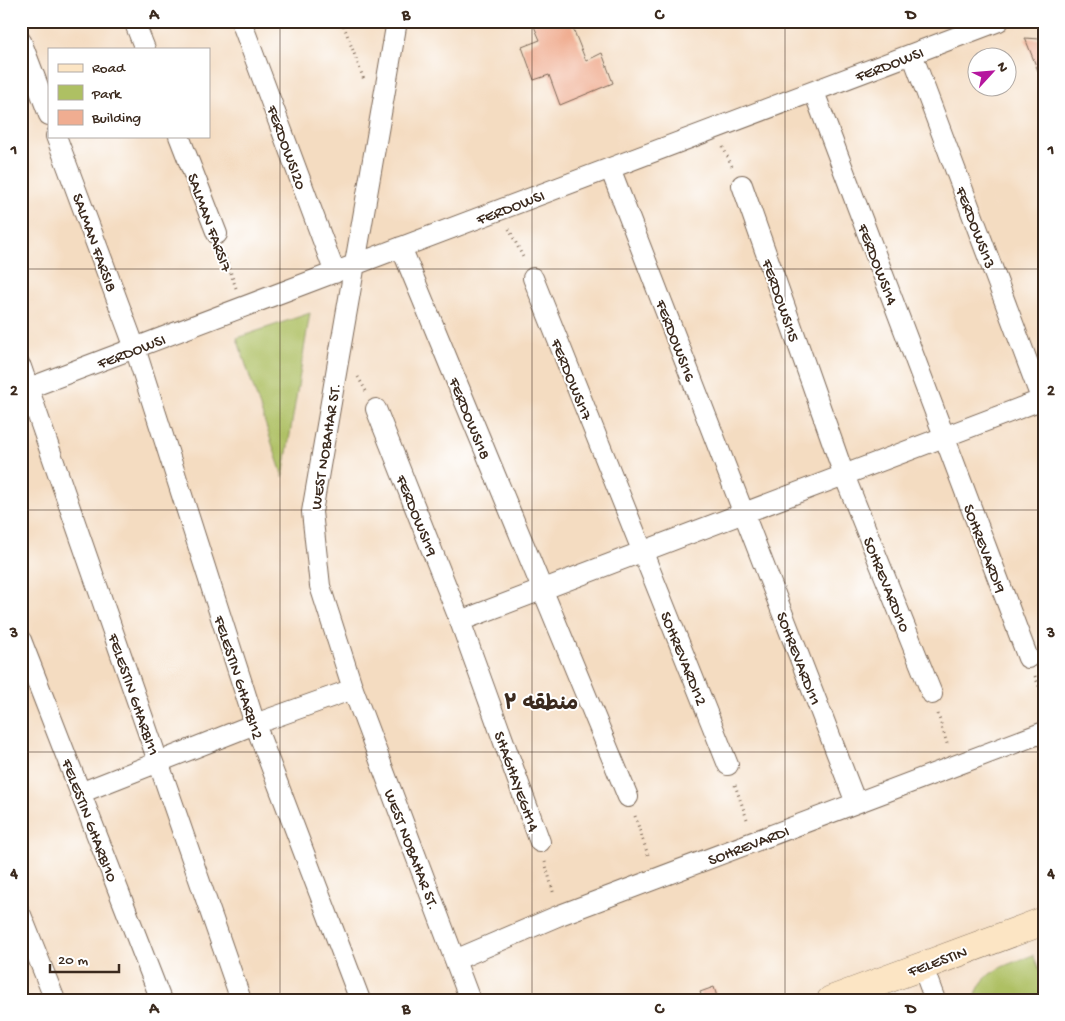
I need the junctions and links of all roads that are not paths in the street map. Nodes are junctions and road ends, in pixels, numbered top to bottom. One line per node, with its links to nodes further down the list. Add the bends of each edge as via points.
1 (134, 21): 6 (street)
2 (241, 21): 17 (street, FERDOWSI20)
3 (397, 21): 16 (street, WEST NOBAHAR ST.)
4 (999, 21): 7 (street, FERDOWSI)
5 (21, 41): 9 (street)
6 (145, 48)
7 (912, 54): 8 (street, FERDOWSI); 22 (street, FERDOWSI13)
8 (814, 92): 12 (street, FERDOWSI); 24 (street, FERDOWSI14)
9 (48, 112)
10 (57, 138): 19 (street, SALMAN FARSI8)
11 (180, 138): 14 (street, SALMAN FARSI7)
12 (610, 168): 15 (street, FERDOWSI); 26 (street, FERDOWSI16)
13 (742, 184): 25 (street, FERDOWSI15)
14 (218, 234)
15 (401, 248): 16 (street, FERDOWSI); 28 (street, FERDOWSI18)
16 (355, 265): 17 (street, FERDOWSI); 32 (street, WEST NOBAHAR ST., via 312,512 320,586)
17 (335, 273): 19 (street, FERDOWSI)
18 (533, 278): 27 (street, FERDOWSI17)
19 (135, 348): 21 (street, FERDOWSI); 34 (street, FELESTIN GHARBI12)
20 (21, 366): 21 (street, FELESTIN GHARBI11)
21 (25, 390): 36 (street, FELESTIN GHARBI11)
22 (1043, 403): 24 (street)
23 (376, 409): 29 (street, FERDOWSI19)
24 (944, 437): 25 (street); 31 (street, SOHREVARDI9)
25 (844, 474): 26 (street); 33 (street, SOHREVARDI10)
26 (744, 512): 27 (street); 40 (street, SOHREVARDI11)
27 (642, 551): 28 (street); 37 (street, SOHREVARDI12)
28 (542, 588): 29 (street); 39 (street, FERDOWSI18)
29 (460, 620): 41 (street, SHAGHAYEGH14)
30 (21, 640): 38 (street, FELESTIN GHARBI10)
31 (1028, 658)
32 (353, 689): 34 (street); 44 (street, WEST NOBAHAR ST.)
33 (932, 694)
34 (255, 724): 36 (street); 49 (street, FELESTIN GHARBI12)
35 (1044, 732): 40 (street, SOHREVARDI)
36 (158, 761): 38 (street); 48 (street, FELESTIN GHARBI11)
37 (728, 766)
38 (80, 793): 47 (street, FELESTIN GHARBI10)
39 (628, 797)
40 (856, 803): 44 (street, SOHREVARDI, via 560,915)
41 (540, 842)
42 (21, 915): 46 (street)
43 (1044, 921): 45 (main road, FELESTIN)
44 (455, 960): 50 (street, WEST NOBAHAR ST.)
45 (922, 965): 51 (main road, FELESTIN); 52 (street)
46 (55, 1000)
47 (161, 1000)
48 (241, 1000)
49 (360, 1000)
50 (470, 1000)
51 (831, 1000)
52 (935, 1000)

